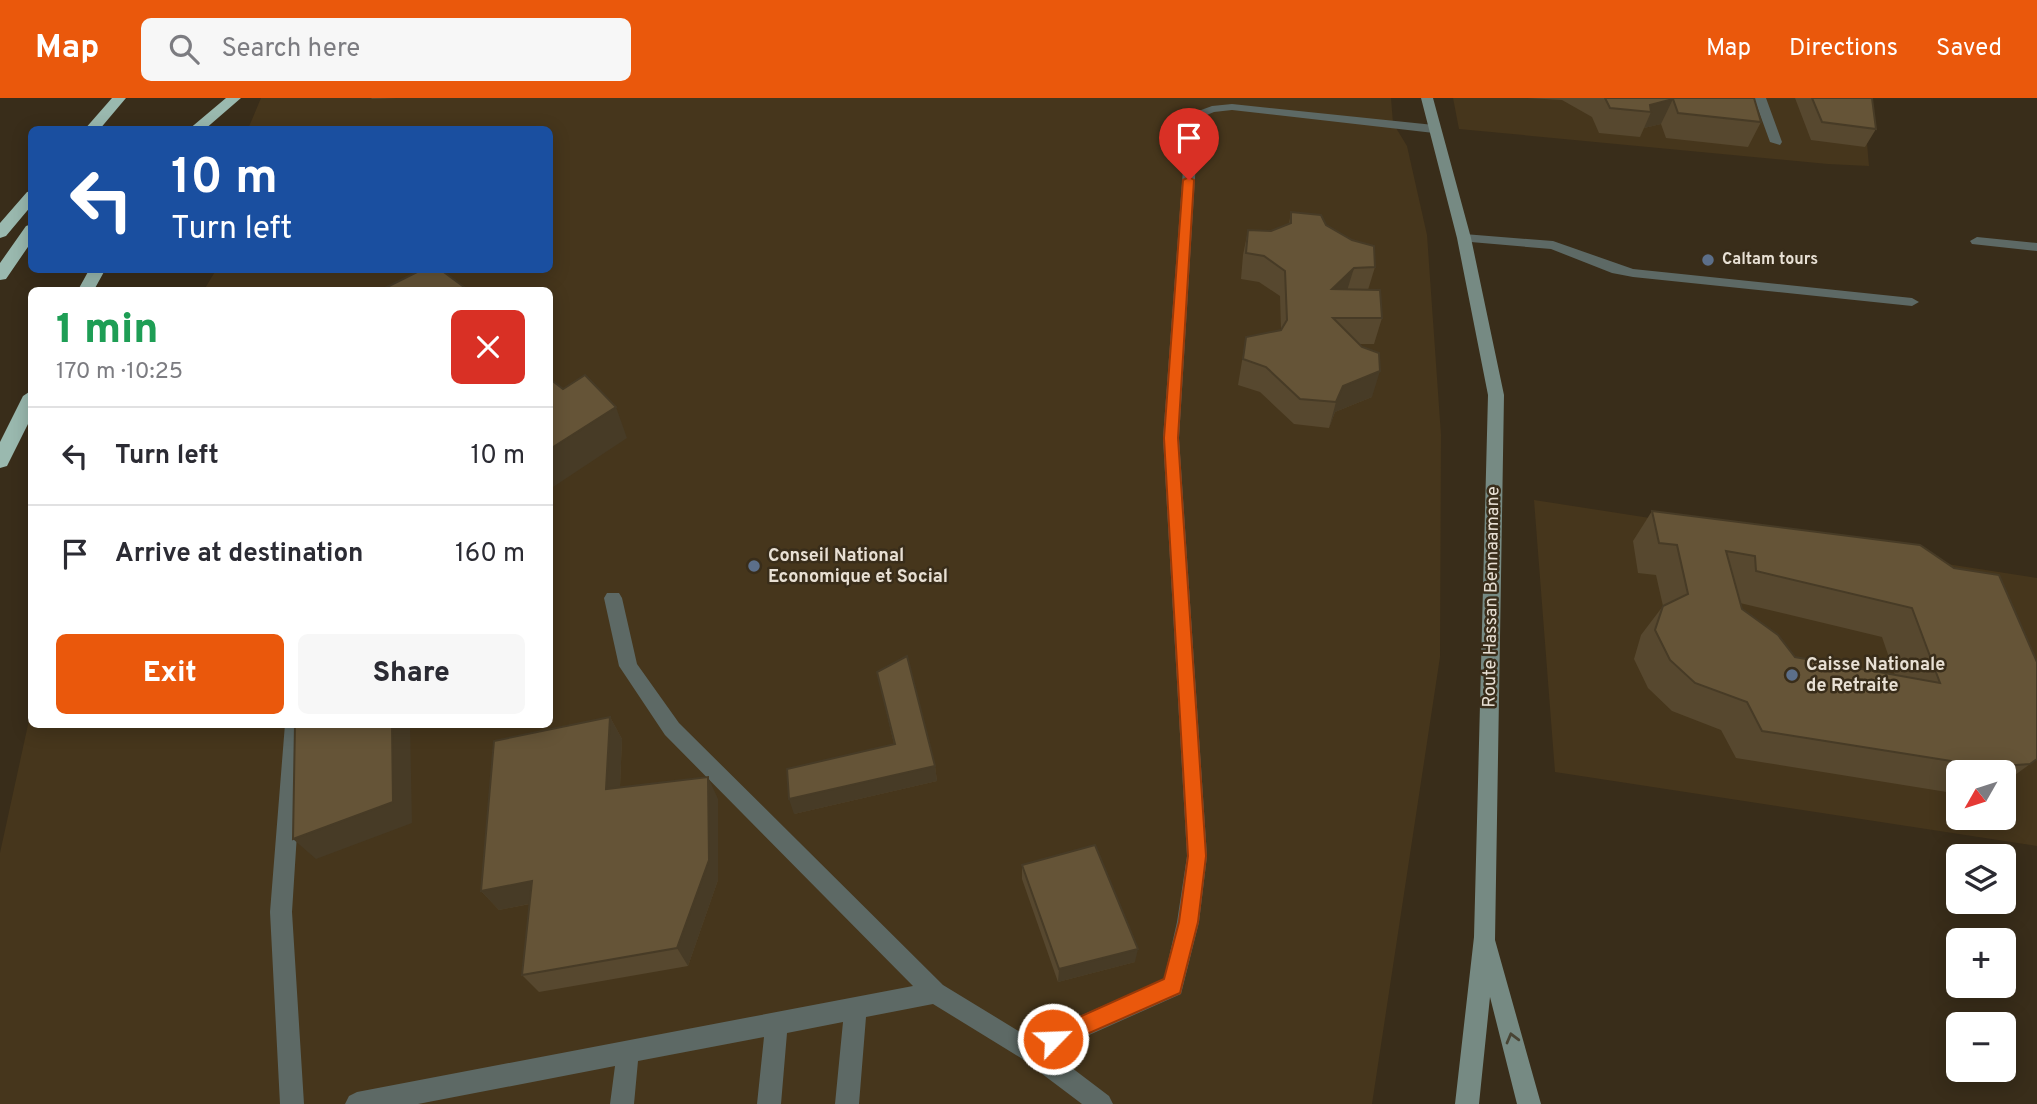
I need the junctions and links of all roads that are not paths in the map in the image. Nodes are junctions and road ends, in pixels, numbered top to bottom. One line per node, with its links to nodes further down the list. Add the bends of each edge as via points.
1 (119, 98): 7 (highway)
2 (127, 98): 8 (highway)
3 (217, 98): 9 (highway)
4 (234, 98): 10 (highway)
5 (1427, 98): 11 (main road, Route Hassan Bennaamane)
6 (1760, 98): 12 (street)
7 (94, 126)
8 (107, 126)
9 (196, 126)
10 (198, 126)
11 (1434, 129): 16 (main road, Route Hassan Bennaamane); 29 (street, via 1232,107 1197,115 1192,129 1171,438 1197,856 1188,922 1173,986)
12 (1776, 142)
13 (28, 200): 14 (highway)
14 (0, 233)
15 (28, 235): 19 (highway)
16 (1464, 238): 20 (street, via 1553,246 1617,271); 25 (main road, Route Hassan Bennaamane, via 1496,395)
17 (1978, 241): 18 (street)
18 (2037, 247)
19 (0, 275)
20 (1912, 302)
21 (28, 404): 22 (highway)
22 (0, 461)
23 (612, 598): 26 (street, via 628,666 671,729)
24 (295, 728): 31 (street, via 281,912)
25 (1485, 937): 37 (main road, Route Hassan Bennaamane); 38 (main road, one-way to 25)
26 (934, 993): 27 (street); 29 (street)
27 (856, 1008): 28 (street); 35 (street)
28 (777, 1023): 30 (street); 34 (street)
29 (1030, 1049): 36 (street)
30 (628, 1051): 32 (street); 33 (street)
31 (292, 1104)
32 (356, 1104)
33 (622, 1104)
34 (769, 1104)
35 (847, 1104)
36 (1101, 1104)
37 (1467, 1104)
38 (1530, 1104)

